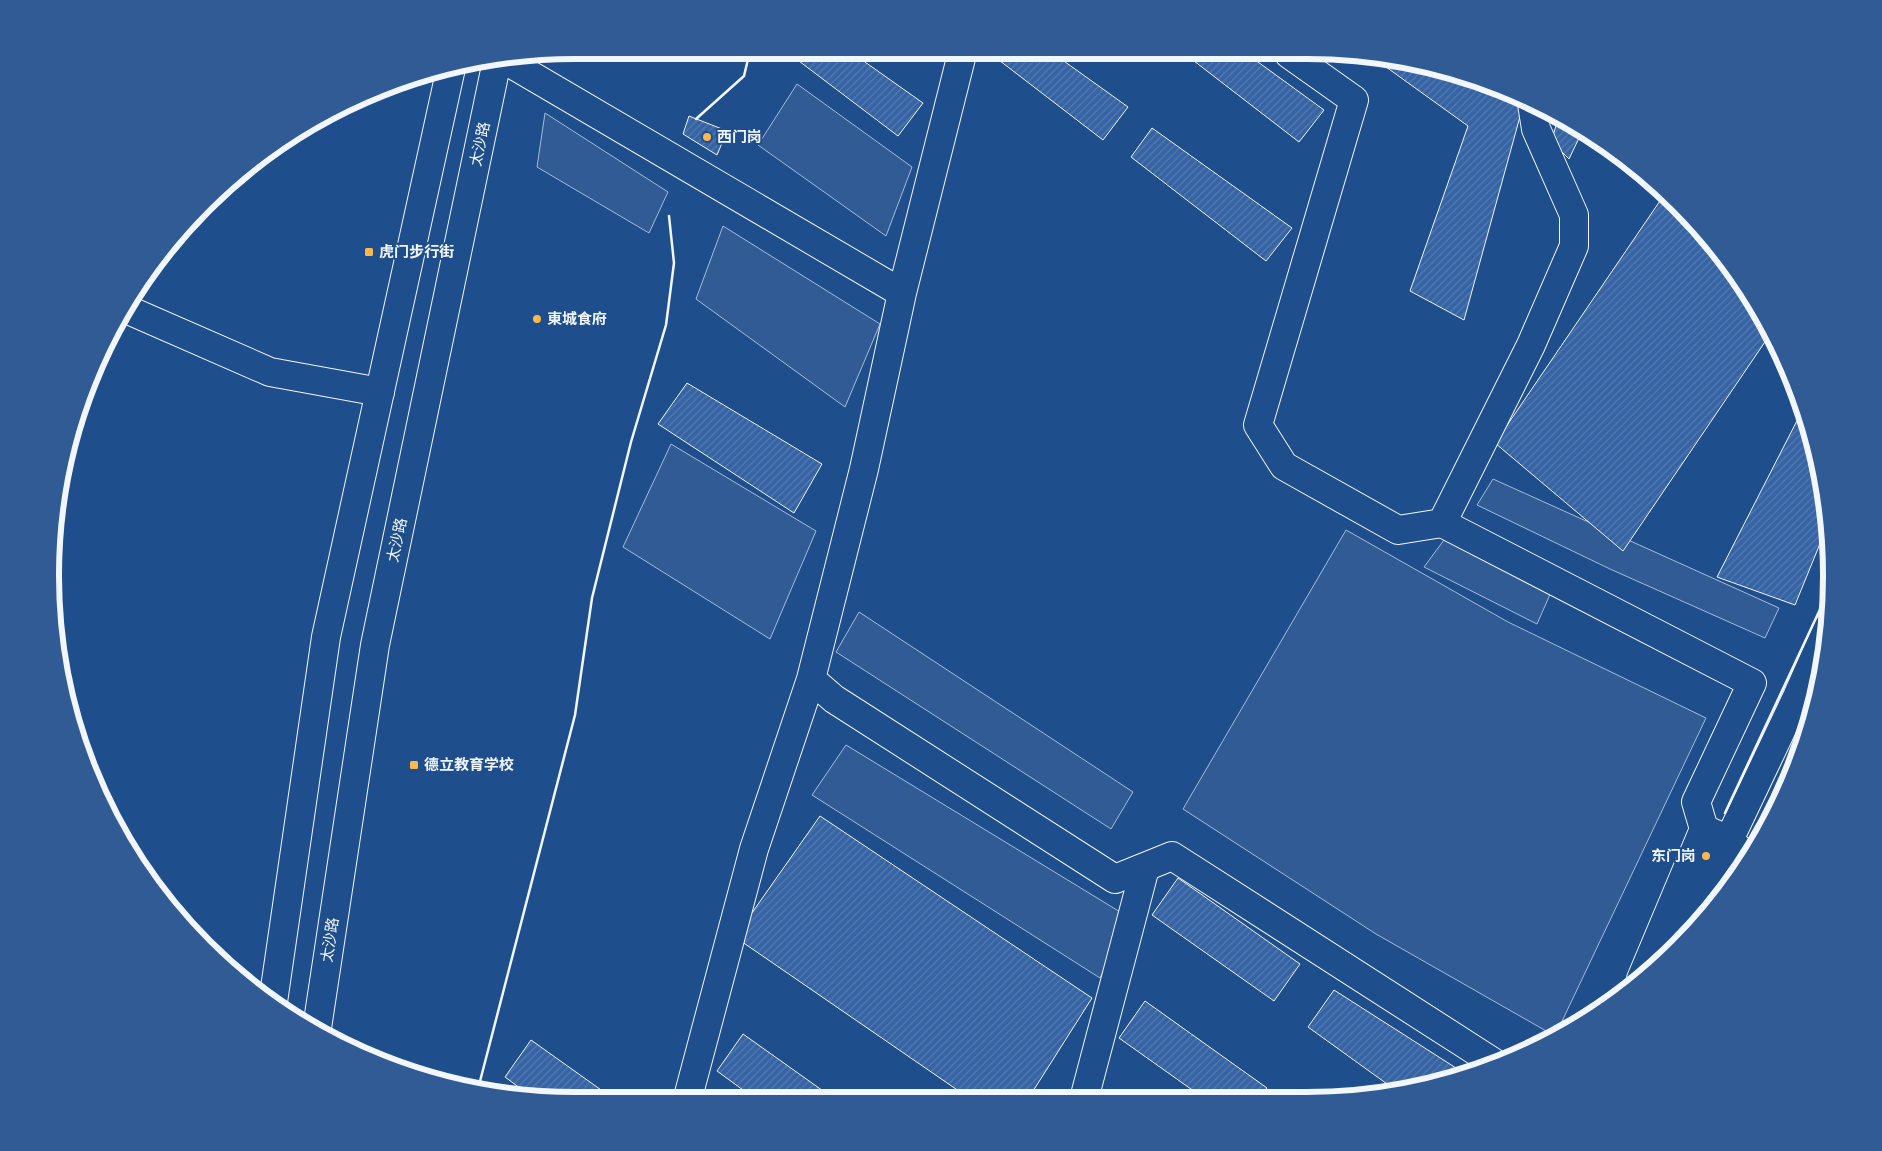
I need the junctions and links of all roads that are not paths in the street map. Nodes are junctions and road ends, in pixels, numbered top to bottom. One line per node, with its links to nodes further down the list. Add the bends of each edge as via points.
1 (961, 59): 7 (street)
2 (1296, 59): 10 (street, via 1354,100 1258,425 1284,466 1398,530)
3 (510, 63): 7 (street)
4 (496, 65): 19 (street, 太沙路, via 375,645)
5 (450, 74): 9 (street)
6 (1533, 111): 10 (street, via 1536,129 1574,216 1574,246 1531,345)
7 (902, 293): 12 (street, via 864,469)
8 (131, 311): 9 (street, via 270,372)
9 (380, 392): 18 (street, via 326,637)
10 (1442, 523): 13 (street, via 1752,683 1696,802)
11 (1818, 650): 14 (street)
12 (811, 679): 15 (street, via 834,699 1115,880); 21 (street, via 754,849)
13 (1704, 829): 14 (street); 17 (street)
14 (1738, 848): 16 (street)
15 (1145, 868): 20 (street, via 1172,856); 22 (street)
16 (1708, 900)
17 (1647, 964)
18 (274, 995)
19 (318, 1023)
20 (1488, 1059)
21 (689, 1092)
22 (1086, 1092)

